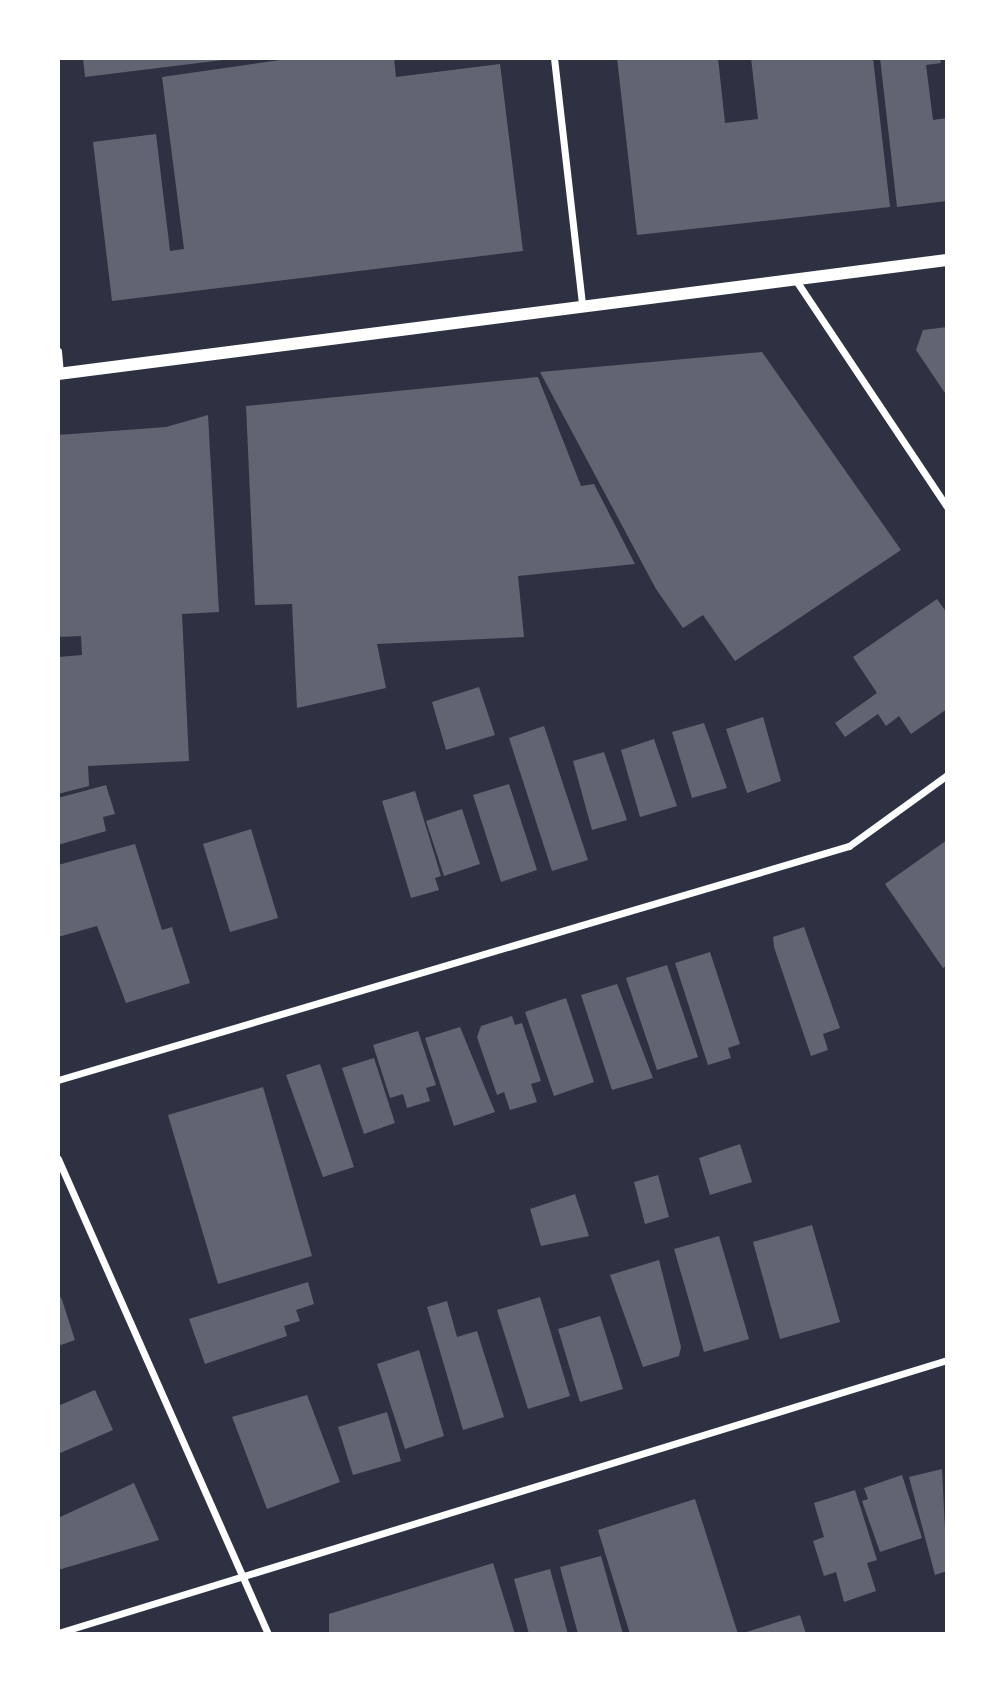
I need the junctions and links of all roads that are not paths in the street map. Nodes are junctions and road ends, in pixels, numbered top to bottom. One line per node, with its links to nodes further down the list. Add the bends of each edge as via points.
1 (554, 58): 4 (street)
2 (947, 260): 3 (street)
3 (797, 282): 4 (street); 7 (street)
4 (582, 304): 6 (street)
5 (58, 351): 6 (street)
6 (59, 374)
7 (947, 507)
8 (947, 775): 9 (street, via 849,846)
9 (58, 1080)
10 (58, 1158): 12 (street)
11 (947, 1360): 12 (street)
12 (243, 1576): 13 (street); 14 (street)
13 (58, 1633)
14 (268, 1634)

